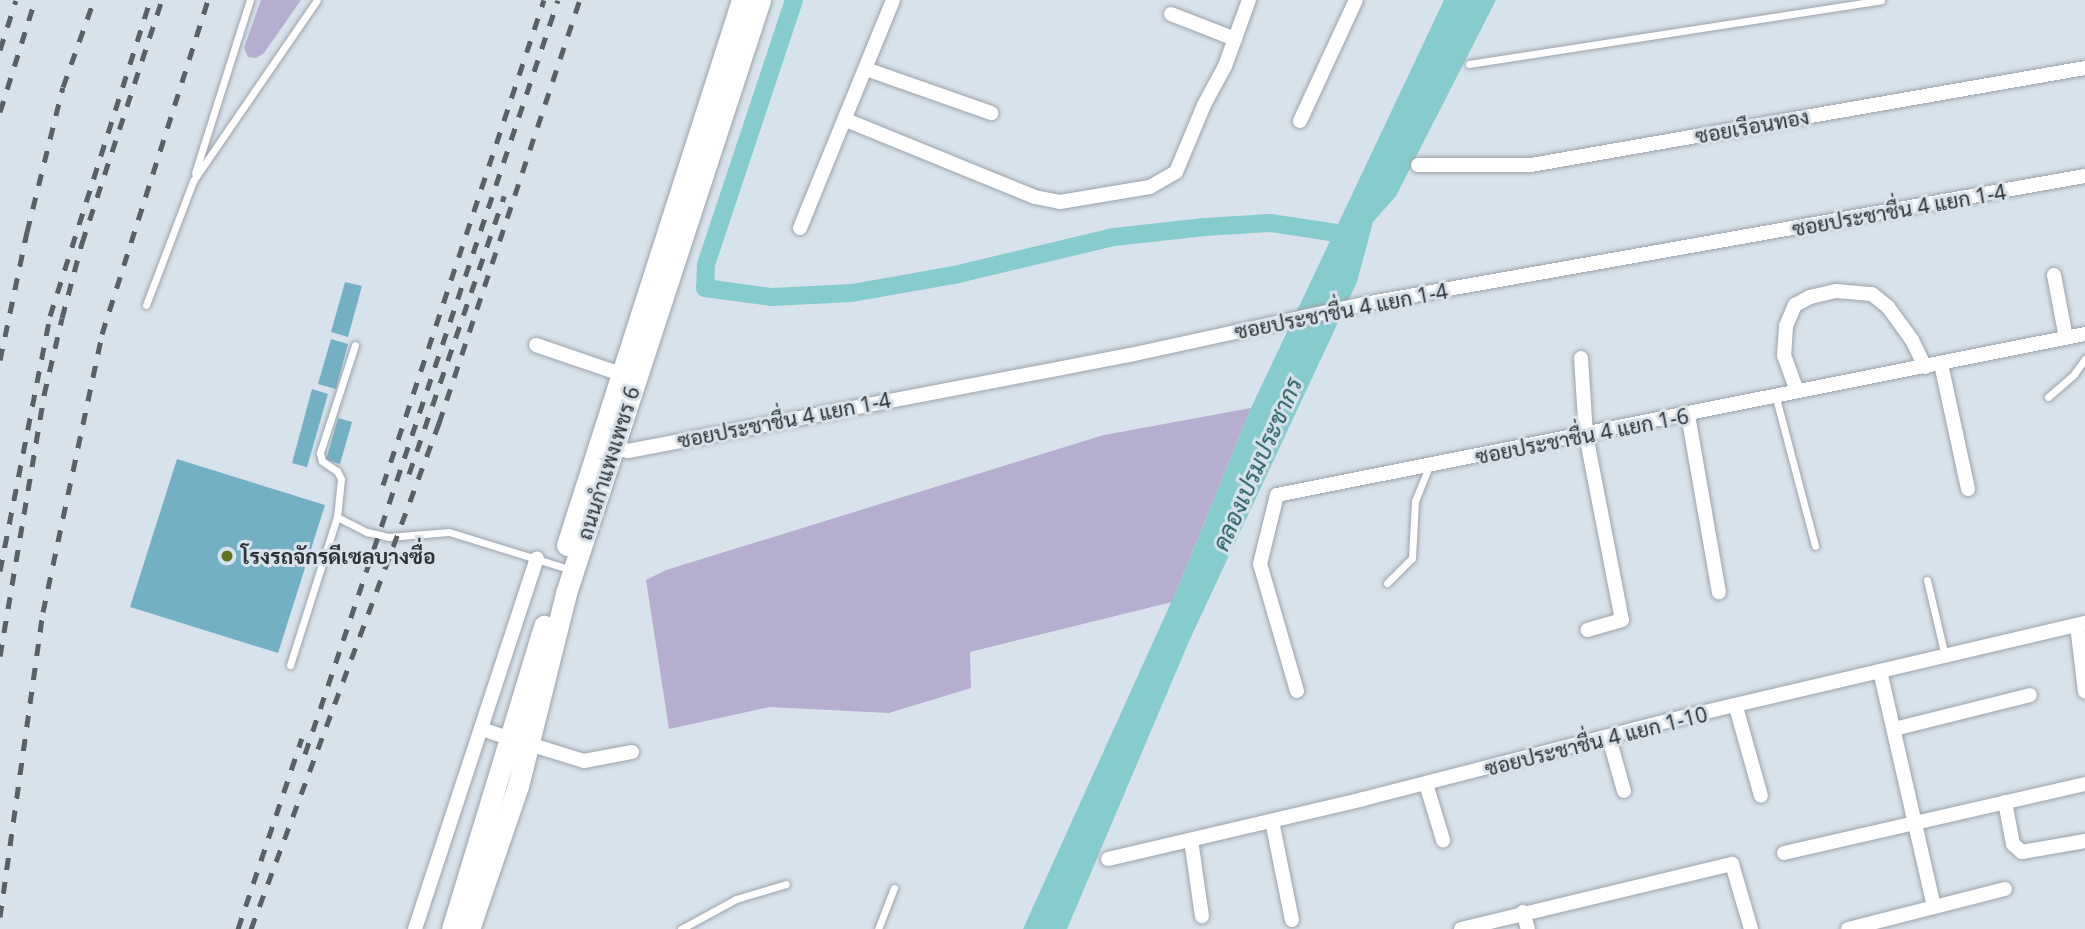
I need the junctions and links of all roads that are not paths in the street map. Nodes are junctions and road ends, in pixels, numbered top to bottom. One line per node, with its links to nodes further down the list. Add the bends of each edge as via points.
1 (250, 0): 19 (lane)
2 (317, 0): 19 (lane)
3 (742, 0): 31 (street, ถนนกำแพงเพชร 6)
4 (760, 0): 37 (street, ถนนกำแพงเพชร 6)
5 (893, 0): 13 (street)
6 (1249, 0): 10 (street)
7 (1356, 0): 16 (street)
8 (1881, 0): 11 (lane)
9 (1171, 14): 10 (street)
10 (1235, 39): 15 (street, via 1176,173 1150,187 1060,202 1035,197)
11 (1469, 64)
12 (2085, 68): 17 (street, ซอยเรือนทอง, via 1531,165)
13 (866, 69): 14 (street); 15 (street)
14 (991, 113)
15 (846, 120): 20 (street)
16 (1300, 121)
17 (1418, 165)
18 (2085, 176): 37 (street, ซอยประชาชื่น 4 แยก 1-4, via 1364,304 1130,355 628,450)
19 (193, 181): 22 (lane)
20 (800, 228)
21 (2054, 275): 24 (street)
22 (146, 306)
23 (2085, 334): 24 (street, ซอยประชาชื่น 4 แยก 1-6)
24 (2066, 338): 29 (street, ซอยประชาชื่น 4 แยก 1-6)
25 (355, 345): 40 (lane, via 320,453 341,479)
26 (537, 345): 31 (street)
27 (1581, 358): 36 (street)
28 (2085, 359): 33 (lane)
29 (1941, 364): 30 (street, ซอยประชาชื่น 4 แยก 1-6); 39 (street)
30 (1926, 367): 32 (street, ซอยประชาชื่น 4 แยก 1-6); 32 (street, via 1888,307 1872,293 1836,291 1795,305 1786,326 1784,356)
31 (621, 374): 37 (street, ถนนกำแพงเพชร 6)
32 (1797, 391): 34 (street, ซอยประชาชื่น 4 แยก 1-6)
33 (2048, 397)
34 (1776, 398): 35 (street, ซอยประชาชื่น 4 แยก 1-6); 41 (lane)
35 (1688, 415): 36 (street, ซอยประชาชื่น 4 แยก 1-6); 46 (street)
36 (1586, 435): 38 (street, ซอยประชาชื่น 4 แยก 1-6); 48 (street, via 1622,620)
37 (606, 445): 43 (street, ถนนกำแพงเพชร 6); 59 (street, ถนนกำแพงเพชร 6)
38 (1429, 466): 45 (lane, via 1415,501 1412,558); 52 (street, ซอยประชาชื่น 4 แยก 1-6, via 1278,495 1260,564)
39 (1968, 489)
40 (337, 517): 42 (lane, via 377,535 449,532); 50 (lane)
41 (1815, 546)
42 (537, 559): 43 (lane); 56 (street)
43 (562, 567): 59 (street, ถนนกำแพงเพชร 6)
44 (1927, 580): 49 (lane)
45 (1387, 583)
46 (1719, 592)
47 (2081, 624): 49 (street, ซอยประชาชื่น 4 แยก 1-10); 53 (street)
48 (1587, 630)
49 (1945, 657): 51 (street, ซอยประชาชื่น 4 แยก 1-10)
50 (290, 665)
51 (1880, 671): 55 (street, ซอยประชาชื่น 4 แยก 1-10); 57 (street)
52 (1297, 691)
53 (2085, 692)
54 (2030, 695): 57 (street)
55 (1736, 707): 58 (street, ซอยประชาชื่น 4 แยก 1-10); 64 (street)
56 (482, 729): 59 (street); 80 (street)
57 (1894, 729): 67 (street)
58 (1609, 738): 61 (street, ซอยประชาชื่น 4 แยก 1-10); 63 (street)
59 (520, 741): 60 (street, via 584,761); 81 (street, ถนนกำแพงเพชร 6); 82 (street, ถนนกำแพงเพชร 6, via 518,786)
60 (632, 752)
61 (1426, 784): 66 (street, ซอยประชาชื่น 4 แยก 1-10); 69 (street)
62 (2085, 784): 65 (street)
63 (1624, 791)
64 (1761, 796)
65 (2005, 802): 67 (street); 70 (street, via 2017,849 2028,852)
66 (1272, 821): 68 (street, ซอยประชาชื่น 4 แยก 1-10); 79 (street)
67 (1916, 821): 71 (street); 76 (street)
68 (1191, 840): 72 (street, ซอยประชาชื่น 4 แยก 1-10); 78 (street)
69 (1443, 840)
70 (2085, 841)
71 (1784, 853)
72 (1108, 859)
73 (786, 884): 83 (lane, via 736,899)
74 (894, 888): 84 (lane)
75 (2006, 889): 76 (street)
76 (1934, 906): 88 (street)
77 (1523, 912): 85 (street); 86 (street); 87 (street, via 1732,864)
78 (1202, 916)
79 (1292, 920)
80 (415, 929)
81 (452, 929)
82 (469, 929)
83 (681, 929)
84 (878, 929)
85 (1461, 929)
86 (1528, 929)
87 (1751, 929)
88 (1848, 929)

